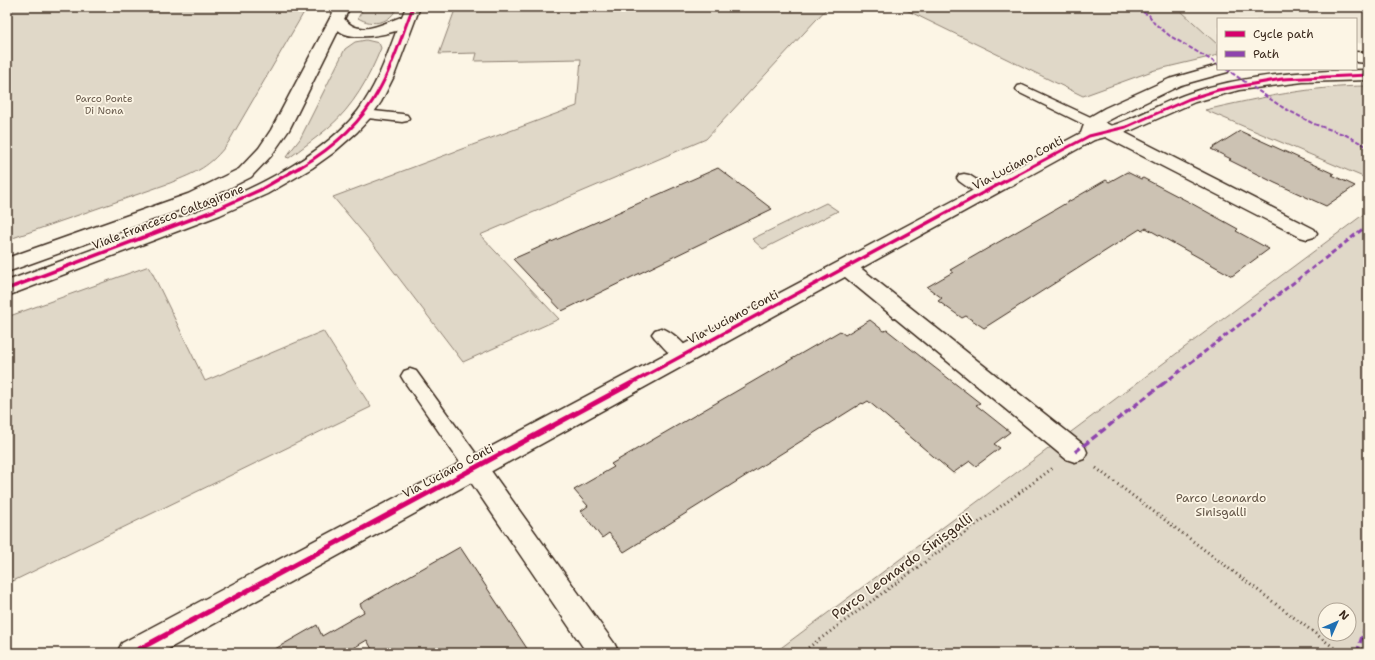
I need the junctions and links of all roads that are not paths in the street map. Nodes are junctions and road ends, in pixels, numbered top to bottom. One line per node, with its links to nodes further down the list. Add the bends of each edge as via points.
1 (340, 13): 2 (street, Viale Francesco Caltagirone, via 339,24 360,32 388,28); 14 (street, Viale Francesco Caltagirone, via 280,130 265,152 245,173 190,200)
2 (410, 13): 8 (street, Viale Francesco Caltagirone, via 388,73)
3 (1357, 57): 4 (street)
4 (1368, 58)
5 (1218, 70): 10 (street, Via Luciano Conti, via 1181,80 1111,112)
6 (1368, 75): 10 (street, Via Luciano Conti, via 1271,80 1234,86 1178,104 1138,122)
7 (1022, 89): 10 (lane)
8 (364, 114): 9 (lane); 16 (street, Viale Francesco Caltagirone, via 338,140 308,163 244,199 192,221)
9 (402, 118)
10 (1097, 130): 12 (street, Via Luciano Conti); 13 (street)
11 (964, 178): 12 (lane)
12 (986, 192): 15 (street, Via Luciano Conti)
13 (1307, 233)
14 (7, 265)
15 (846, 268): 18 (street, Via Luciano Conti); 20 (street)
16 (7, 289)
17 (661, 334): 18 (lane)
18 (683, 355): 21 (street, Via Luciano Conti)
19 (410, 376): 21 (lane)
20 (1075, 452)
21 (475, 468): 22 (street, Via Luciano Conti); 23 (street, Via Luciano Conti)
22 (132, 653)
23 (604, 653)

